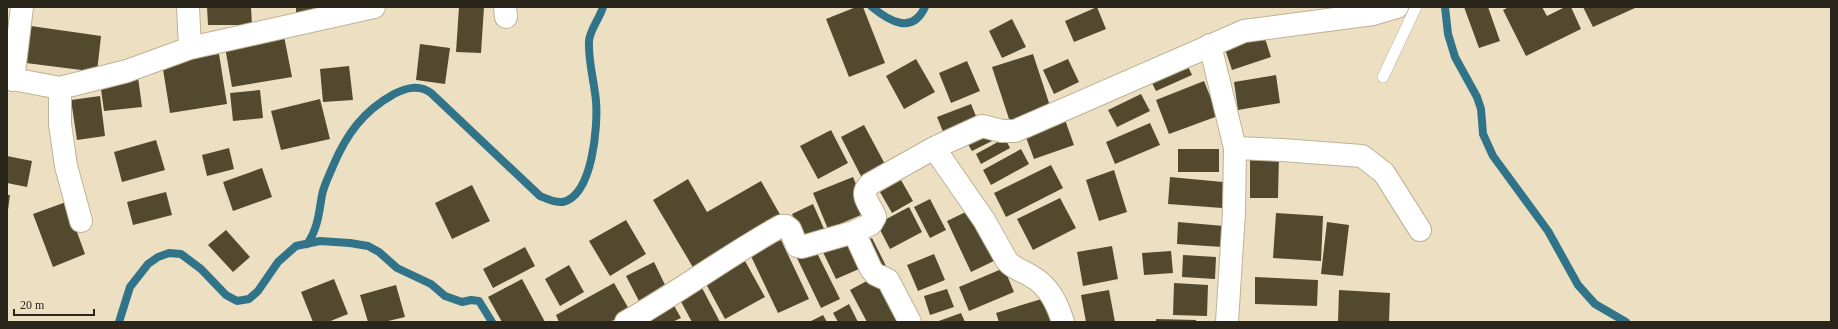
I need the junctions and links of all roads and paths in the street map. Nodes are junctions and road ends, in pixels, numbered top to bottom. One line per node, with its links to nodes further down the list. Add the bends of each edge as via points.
1 (22, 7): 9 (street)
2 (188, 7): 7 (street)
3 (1396, 7): 6 (street, via 1374,14 1244,31)
4 (1416, 7): 8 (lane)
5 (369, 8): 7 (street)
6 (1210, 45): 11 (street, via 1015,131 982,126); 12 (street)
7 (190, 48): 10 (street, via 127,71)
8 (1383, 78)
9 (10, 79): 10 (street)
10 (60, 88): 13 (street, via 60,124 66,166)
11 (934, 148): 15 (street, via 865,189 864,194 875,217 871,224); 18 (street, via 984,220 1007,261 1012,267 1032,276 1046,288 1058,305)
12 (1235, 148): 14 (street, via 1362,156 1384,173); 19 (street)
13 (81, 221)
14 (1420, 230)
15 (854, 232): 16 (street, via 802,247 798,246 790,229 781,226 745,246 667,299); 17 (street, via 871,269 875,274 888,280)
16 (626, 322)
17 (910, 322)
18 (1063, 322)
19 (1227, 322)

